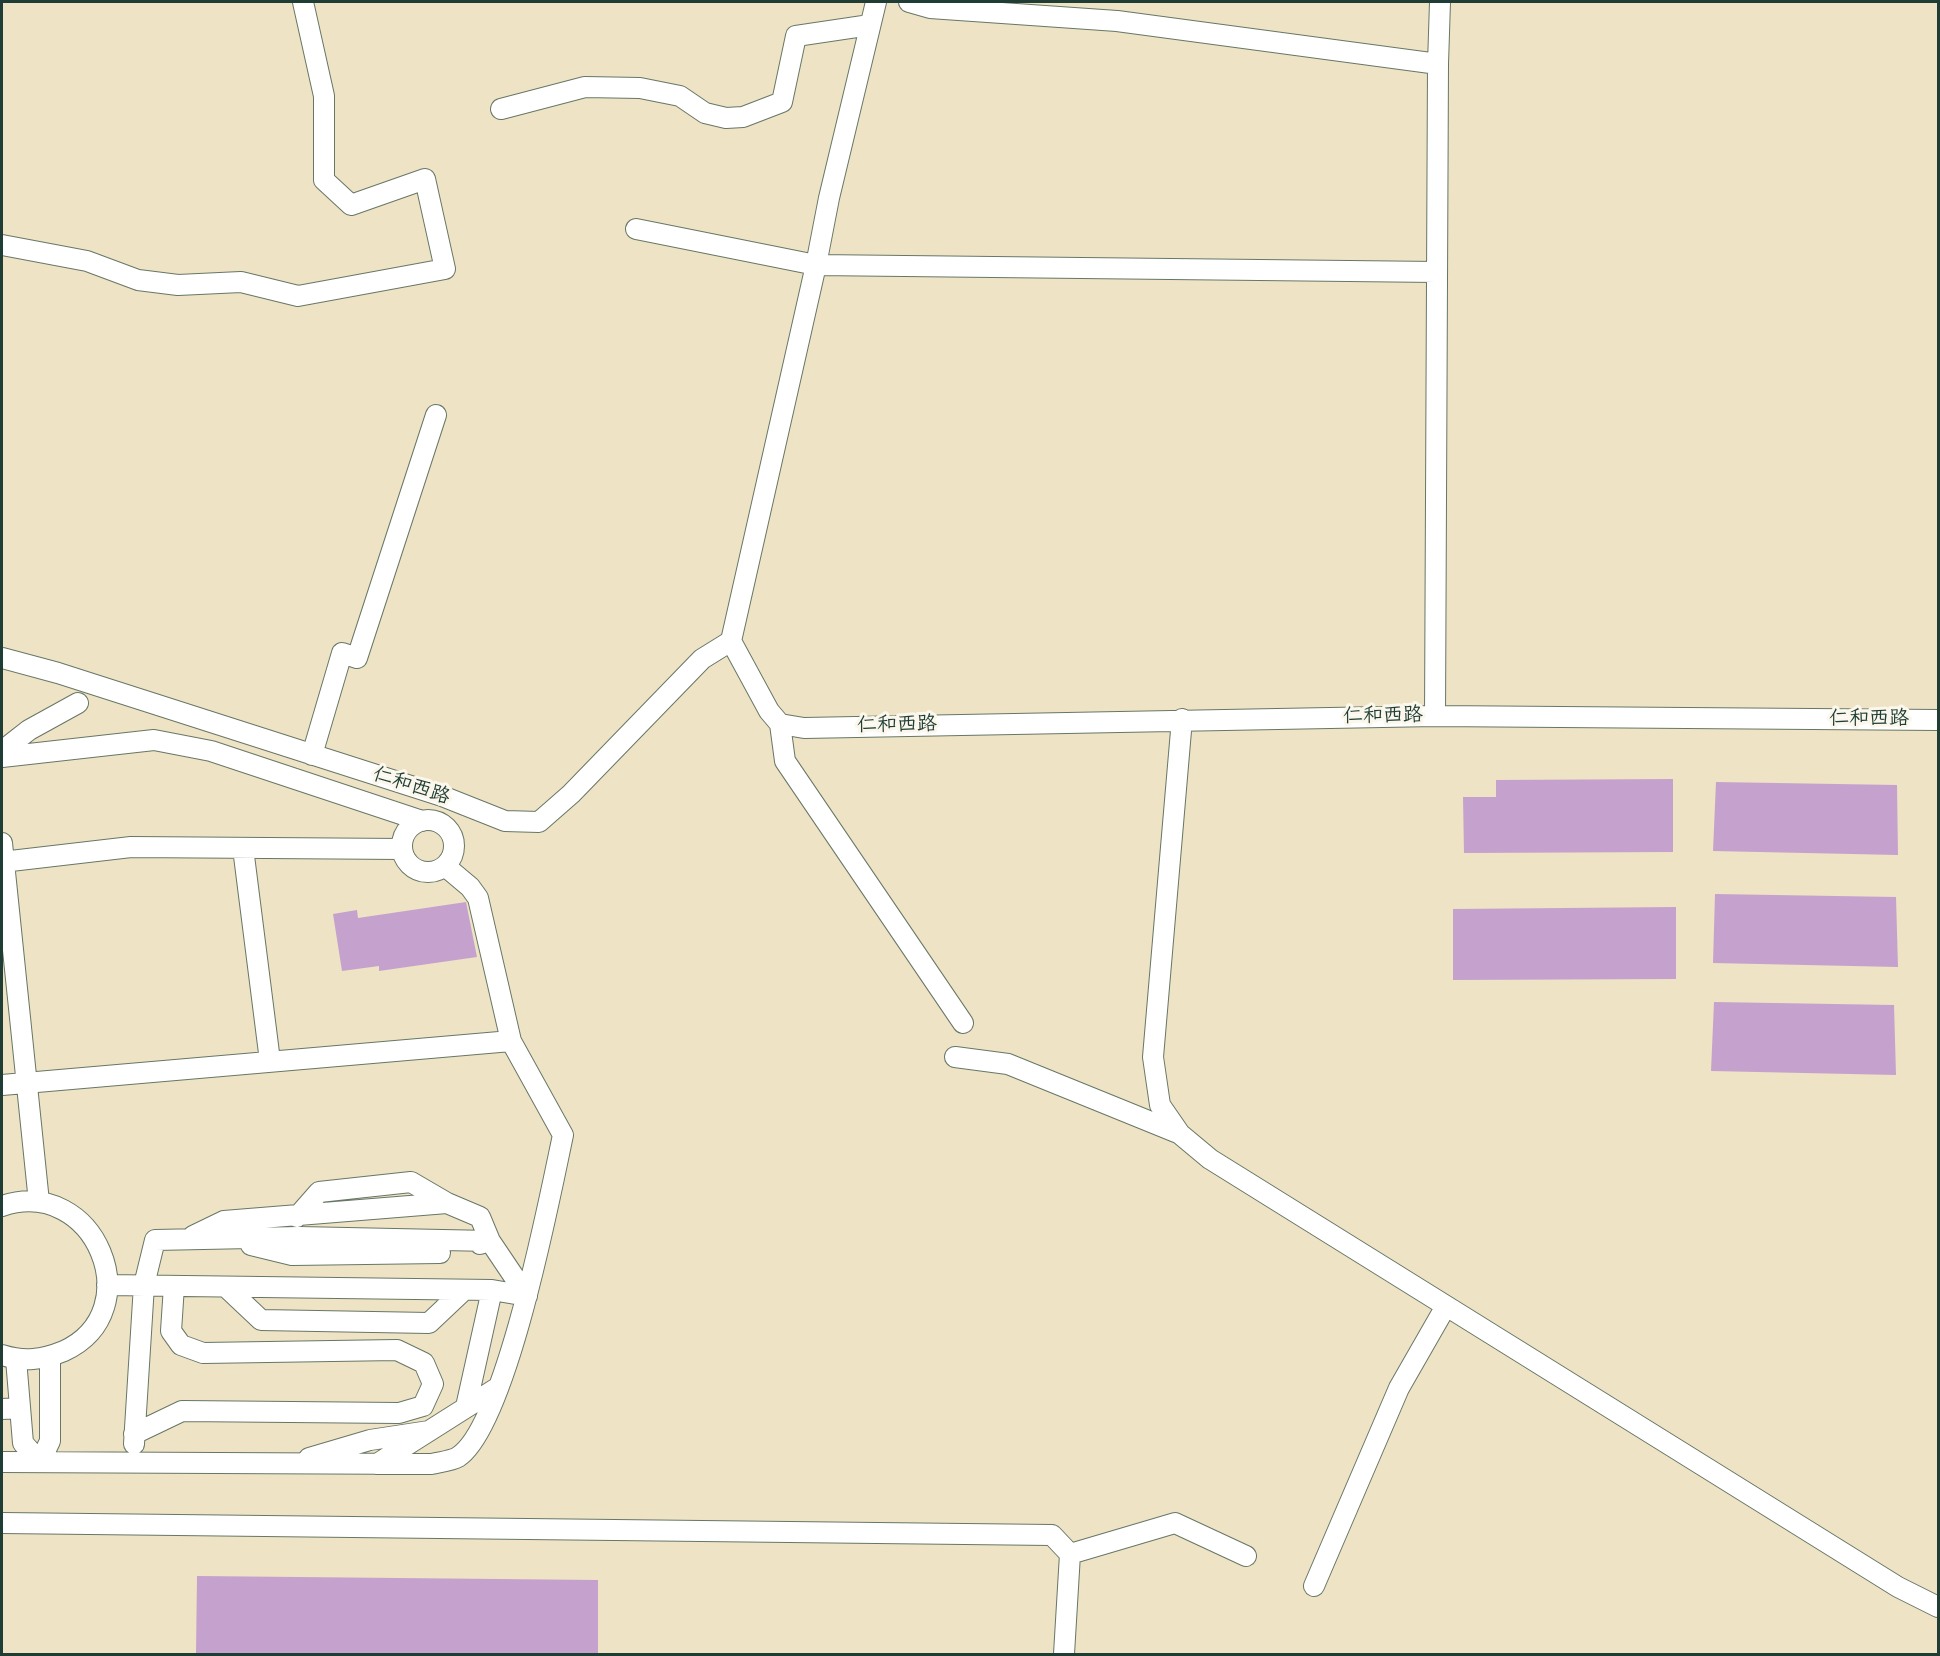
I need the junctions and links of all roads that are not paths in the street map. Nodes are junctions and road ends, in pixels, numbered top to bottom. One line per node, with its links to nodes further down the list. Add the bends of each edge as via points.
1 (303, 2): 9 (street, via 324,96 324,180 351,205 424,179 445,269 298,296 241,282 178,285 138,279 87,261)
2 (876, 2): 5 (street)
3 (909, 2): 6 (street, via 930,8 1129,23)
4 (1440, 2): 6 (street)
5 (870, 26): 7 (street, via 796,36 782,102 743,117 705,113 680,96 640,88 585,87); 10 (street)
6 (1438, 64): 11 (street)
7 (501, 109)
8 (636, 230): 10 (street)
9 (2, 245)
10 (816, 265): 11 (street); 13 (street)
11 (1437, 272): 16 (street)
12 (436, 415): 21 (street, via 357,658 342,653)
13 (731, 641): 19 (street); 21 (street, 仁和西路, via 702,659 572,794 539,822 505,821 442,796)
14 (2, 658): 21 (street, 仁和西路)
15 (78, 703): 20 (street, via 29,730)
16 (1436, 716): 17 (street, 仁和西路); 18 (street, 仁和西路)
17 (1182, 719): 19 (street, 仁和西路, via 804,728); 35 (street, via 1154,1057 1160,1106)
18 (1938, 720)
19 (780, 724): 29 (street, via 785,761)
20 (2, 751)
21 (312, 755)
22 (2, 757): 23 (street, via 154,740 211,751)
23 (422, 821): 25 (street, via 409,828); 27 (street, via 439,822 451,834 453,851)
24 (243, 848): 25 (street); 26 (street, via 131,847); 32 (street)
25 (402, 849): 27 (street, via 414,869 430,872)
26 (2, 855): 28 (street)
27 (445, 866): 30 (street, via 478,898)
28 (9, 981): 33 (street)
29 (963, 1023)
30 (511, 1041): 32 (street); 46 (street, via 563,1135)
31 (955, 1057): 35 (street, via 1008,1064)
32 (270, 1061): 33 (street)
33 (26, 1083): 34 (street); 36 (street)
34 (2, 1085)
35 (1180, 1134): 47 (street, via 1210,1159)
36 (39, 1202): 37 (street); 40 (street, via 62,1209 81,1221 96,1240 105,1262)
37 (2, 1206)
38 (185, 1240): 39 (street, via 299,1237); 39 (street, via 224,1221 447,1203 480,1217); 41 (street, via 155,1240)
39 (490, 1241): 46 (street)
40 (108, 1285): 41 (street); 49 (street, via 102,1309 90,1330 72,1347)
41 (144, 1285): 42 (street); 54 (street)
42 (174, 1286): 43 (street); 54 (street, via 171,1331 181,1345 203,1353 397,1350 424,1363 433,1384 423,1407 399,1413 182,1411)
43 (226, 1287): 44 (street); 44 (street, via 261,1320 429,1323)
44 (464, 1290): 45 (street)
45 (492, 1290): 46 (street); 51 (street)
46 (527, 1296): 50 (street)
47 (1446, 1306): 63 (street, via 1399,1388); 64 (street, via 1898,1587)
48 (9, 1357): 49 (street); 52 (street)
49 (50, 1357): 56 (street, via 50,1441)
50 (497, 1388): 51 (street); 59 (street, via 480,1430 458,1456 432,1464)
51 (466, 1407): 53 (street)
52 (11, 1408): 56 (street, via 22,1443)
53 (429, 1431): 58 (street, via 370,1440); 59 (street)
54 (134, 1434): 57 (street)
55 (2, 1462): 56 (street)
56 (40, 1462): 57 (street)
57 (132, 1462): 58 (street)
58 (290, 1463): 59 (street)
59 (377, 1464)
60 (2, 1523): 61 (street, via 1052,1535)
61 (1070, 1554): 62 (street, via 1175,1523); 65 (street)
62 (1246, 1556)
63 (1314, 1586)
64 (1938, 1607)
65 (1064, 1654)

